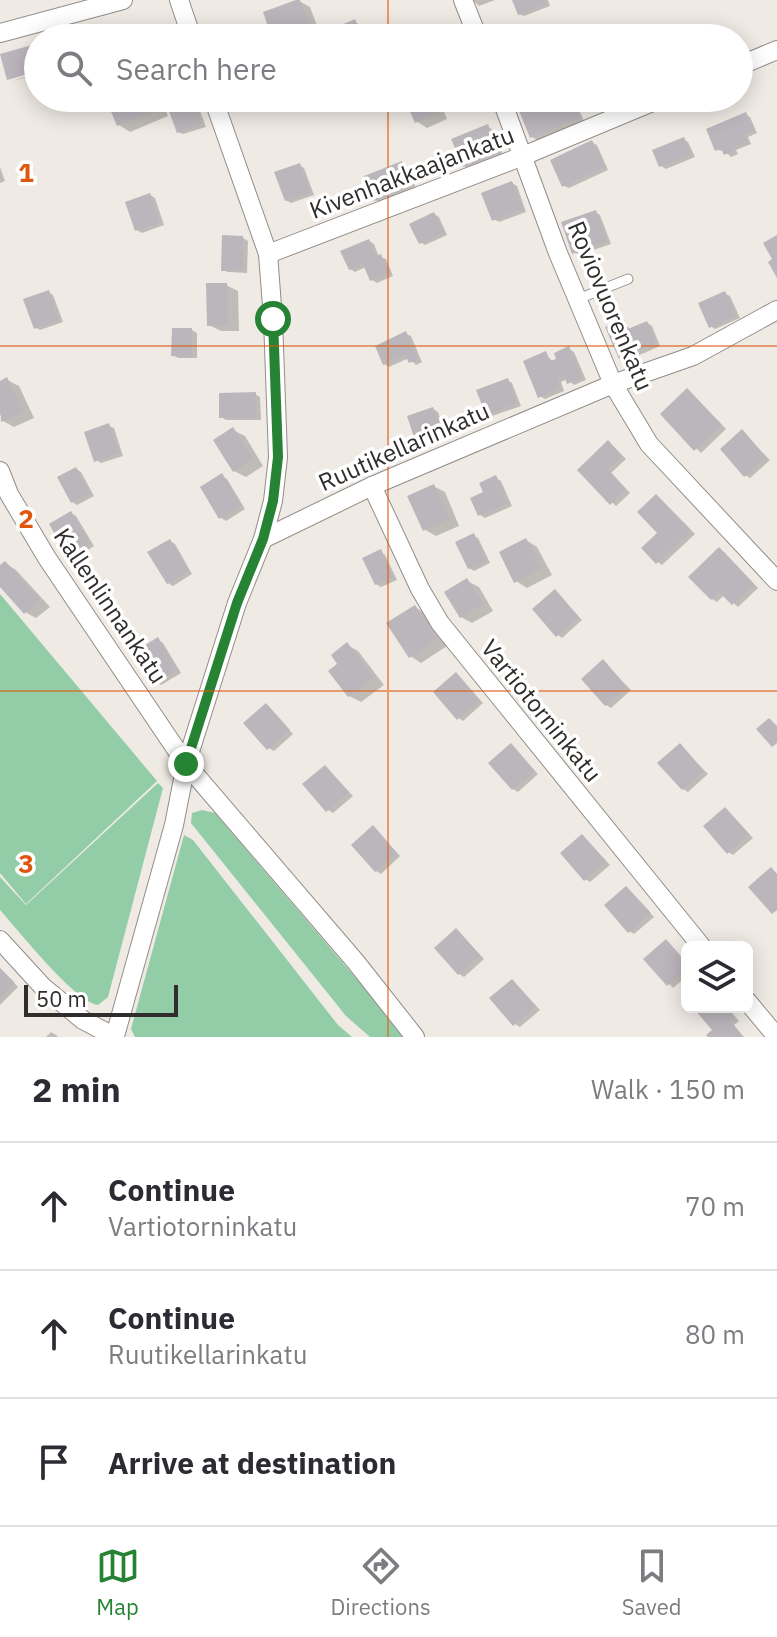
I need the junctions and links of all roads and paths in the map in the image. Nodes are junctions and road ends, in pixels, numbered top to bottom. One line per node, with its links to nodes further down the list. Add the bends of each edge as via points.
1 (123, 0): 4 (street)
2 (179, 0): 5 (street)
3 (463, 0): 6 (street)
4 (34, 24)
5 (187, 24)
6 (472, 24)
7 (24, 27): 8 (street)
8 (0, 33)
9 (777, 50): 10 (street)
10 (753, 60)
11 (218, 112): 15 (street)
12 (506, 112): 14 (street, Roviovuorenkatu)
13 (628, 112): 14 (street, Kivenhakkaajankatu)
14 (523, 156): 15 (street, Kivenhakkaajankatu); 17 (street, Roviovuorenkatu)
15 (268, 254): 22 (street, via 278,457)
16 (628, 279): 17 (lane)
17 (578, 299): 19 (street, Roviovuorenkatu)
18 (777, 310): 19 (street, Ruutikellarinkatu, via 693,356)
19 (613, 384): 21 (street, Ruutikellarinkatu); 23 (street, Roviovuorenkatu, via 649,444)
20 (0, 471): 24 (street, Kallenlinnankatu, via 47,558)
21 (372, 486): 22 (street, Ruutikellarinkatu); 26 (street, Vartiotorninkatu, via 440,623)
22 (263, 539): 24 (street)
23 (777, 581)
24 (186, 764): 28 (street); 29 (street, Kallenlinnankatu)
25 (0, 940): 28 (street, via 43,987 83,1020)
26 (697, 941)
27 (753, 1008): 30 (street)
28 (115, 1036)
29 (415, 1037)
30 (777, 1037)

